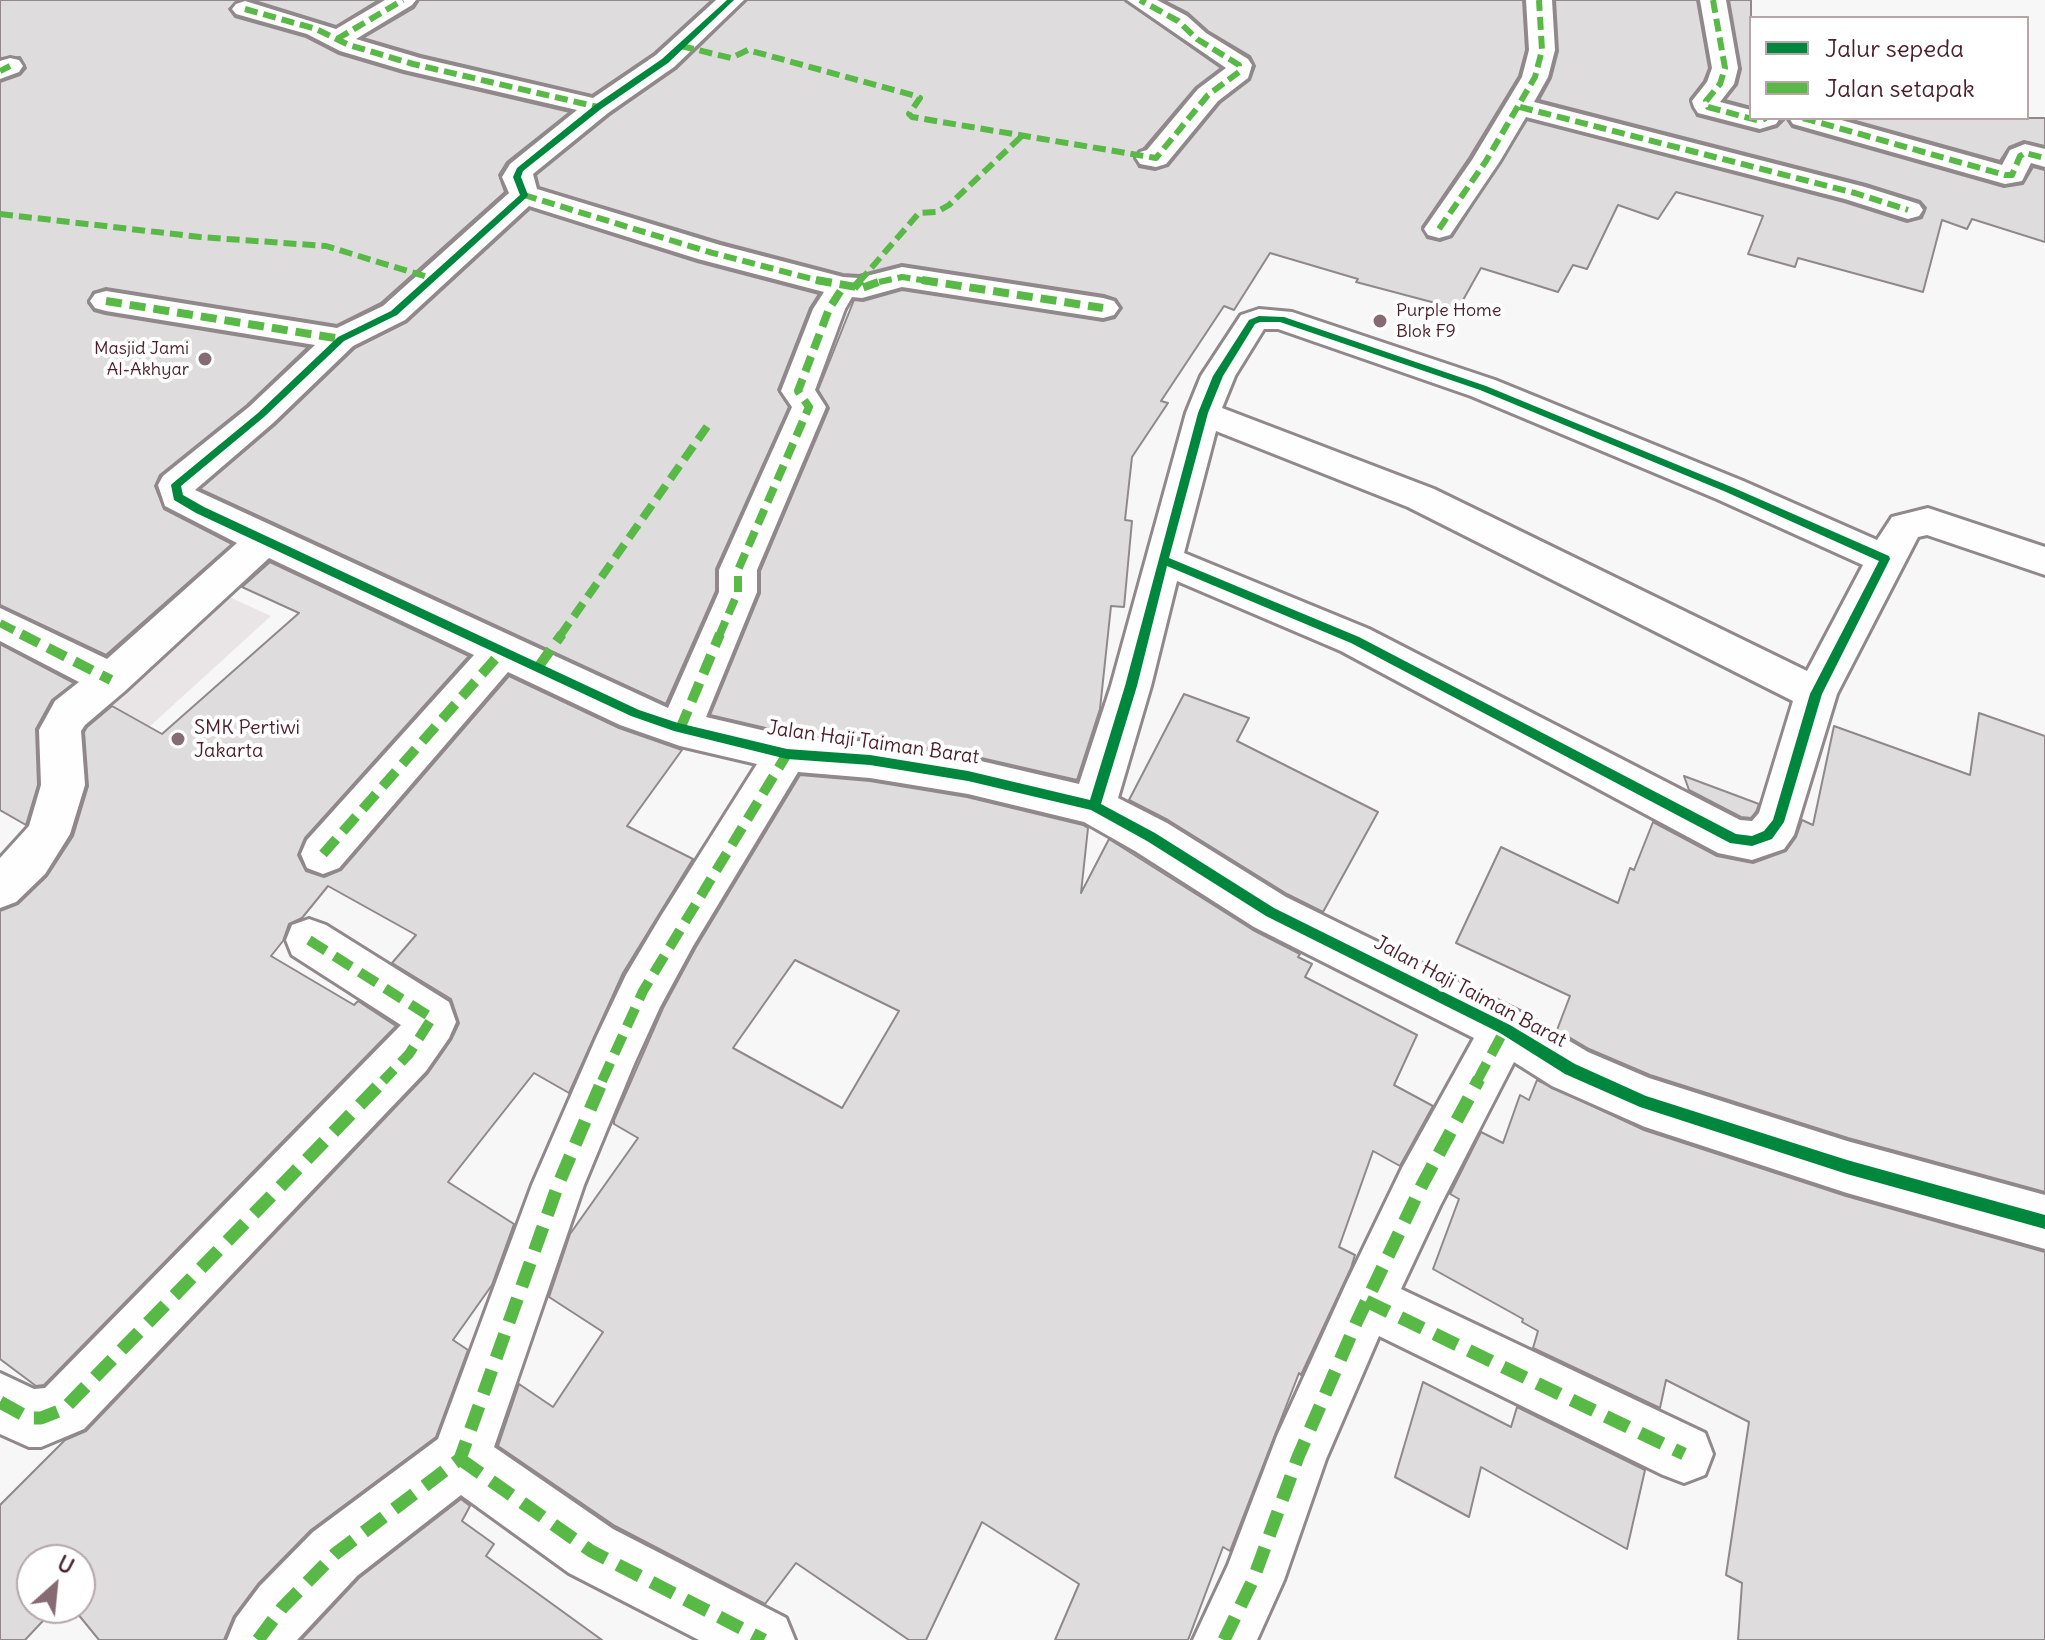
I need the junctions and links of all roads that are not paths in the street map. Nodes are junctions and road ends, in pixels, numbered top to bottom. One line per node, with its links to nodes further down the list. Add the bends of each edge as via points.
1 (403, 0): 7 (street)
2 (731, 0): 8 (street, via 665,61)
3 (1140, 0): 12 (street, via 1239,65 1239,72 1208,95 1156,158)
4 (1539, 0): 9 (street, via 1540,58)
5 (1713, 0): 10 (street, via 1725,68 1706,101 1708,107)
6 (245, 9): 7 (street)
7 (337, 39): 8 (street, via 413,64)
8 (598, 107): 14 (street, via 520,170 517,177)
9 (1520, 107): 15 (street); 16 (street)
10 (1749, 118)
11 (1810, 120): 13 (street, via 2005,175 2012,175 2025,153)
12 (1150, 158)
13 (2045, 158)
14 (524, 195): 17 (street); 20 (street, Jalan Haji Taiman Barat, via 394,313)
15 (1908, 210)
16 (1439, 229)
17 (843, 287): 19 (street, via 862,288 902,277); 30 (street, via 829,309 798,391 809,407 738,570 738,592)
18 (106, 301): 20 (street)
19 (1103, 308)
20 (341, 339): 22 (street, Jalan Haji Taiman Barat, via 176,485 178,497)
21 (1203, 413): 23 (street, via 1218,376 1252,322 1281,319 1483,388); 24 (street); 29 (street, via 1421,498)
22 (266, 539): 27 (street, Jalan Haji Taiman Barat); 28 (street)
23 (1885, 559): 25 (street, via 1905,527 1928,521); 29 (street)
24 (1163, 560): 29 (street, via 1355,640 1734,839 1752,841 1768,835 1778,822); 32 (street)
25 (2045, 561)
26 (0, 623): 28 (street)
27 (504, 649): 30 (street, Jalan Haji Taiman Barat, via 635,713); 33 (street)
28 (111, 680): 34 (street, via 64,720 63,785 48,834)
29 (1816, 694)
30 (680, 729): 31 (street, Jalan Haji Taiman Barat)
31 (787, 754): 32 (street, Jalan Haji Taiman Barat, via 870,760 968,776); 41 (street, via 677,931 625,1029 558,1185)
32 (1094, 806): 36 (street, Jalan Haji Taiman Barat, via 1270,912)
33 (323, 854)
34 (0, 888)
35 (309, 940): 39 (street, via 432,1022 398,1066 64,1409 29,1418)
36 (1505, 1029): 37 (street, Jalan Haji Taiman Barat, via 1570,1069 1645,1102 1847,1167); 38 (street)
37 (2045, 1222)
38 (1366, 1301): 40 (street); 44 (street)
39 (0, 1402)
40 (1684, 1454)
41 (460, 1459): 42 (street, via 335,1554); 43 (street, via 591,1551)
42 (258, 1640)
43 (764, 1640)
44 (1224, 1640)

